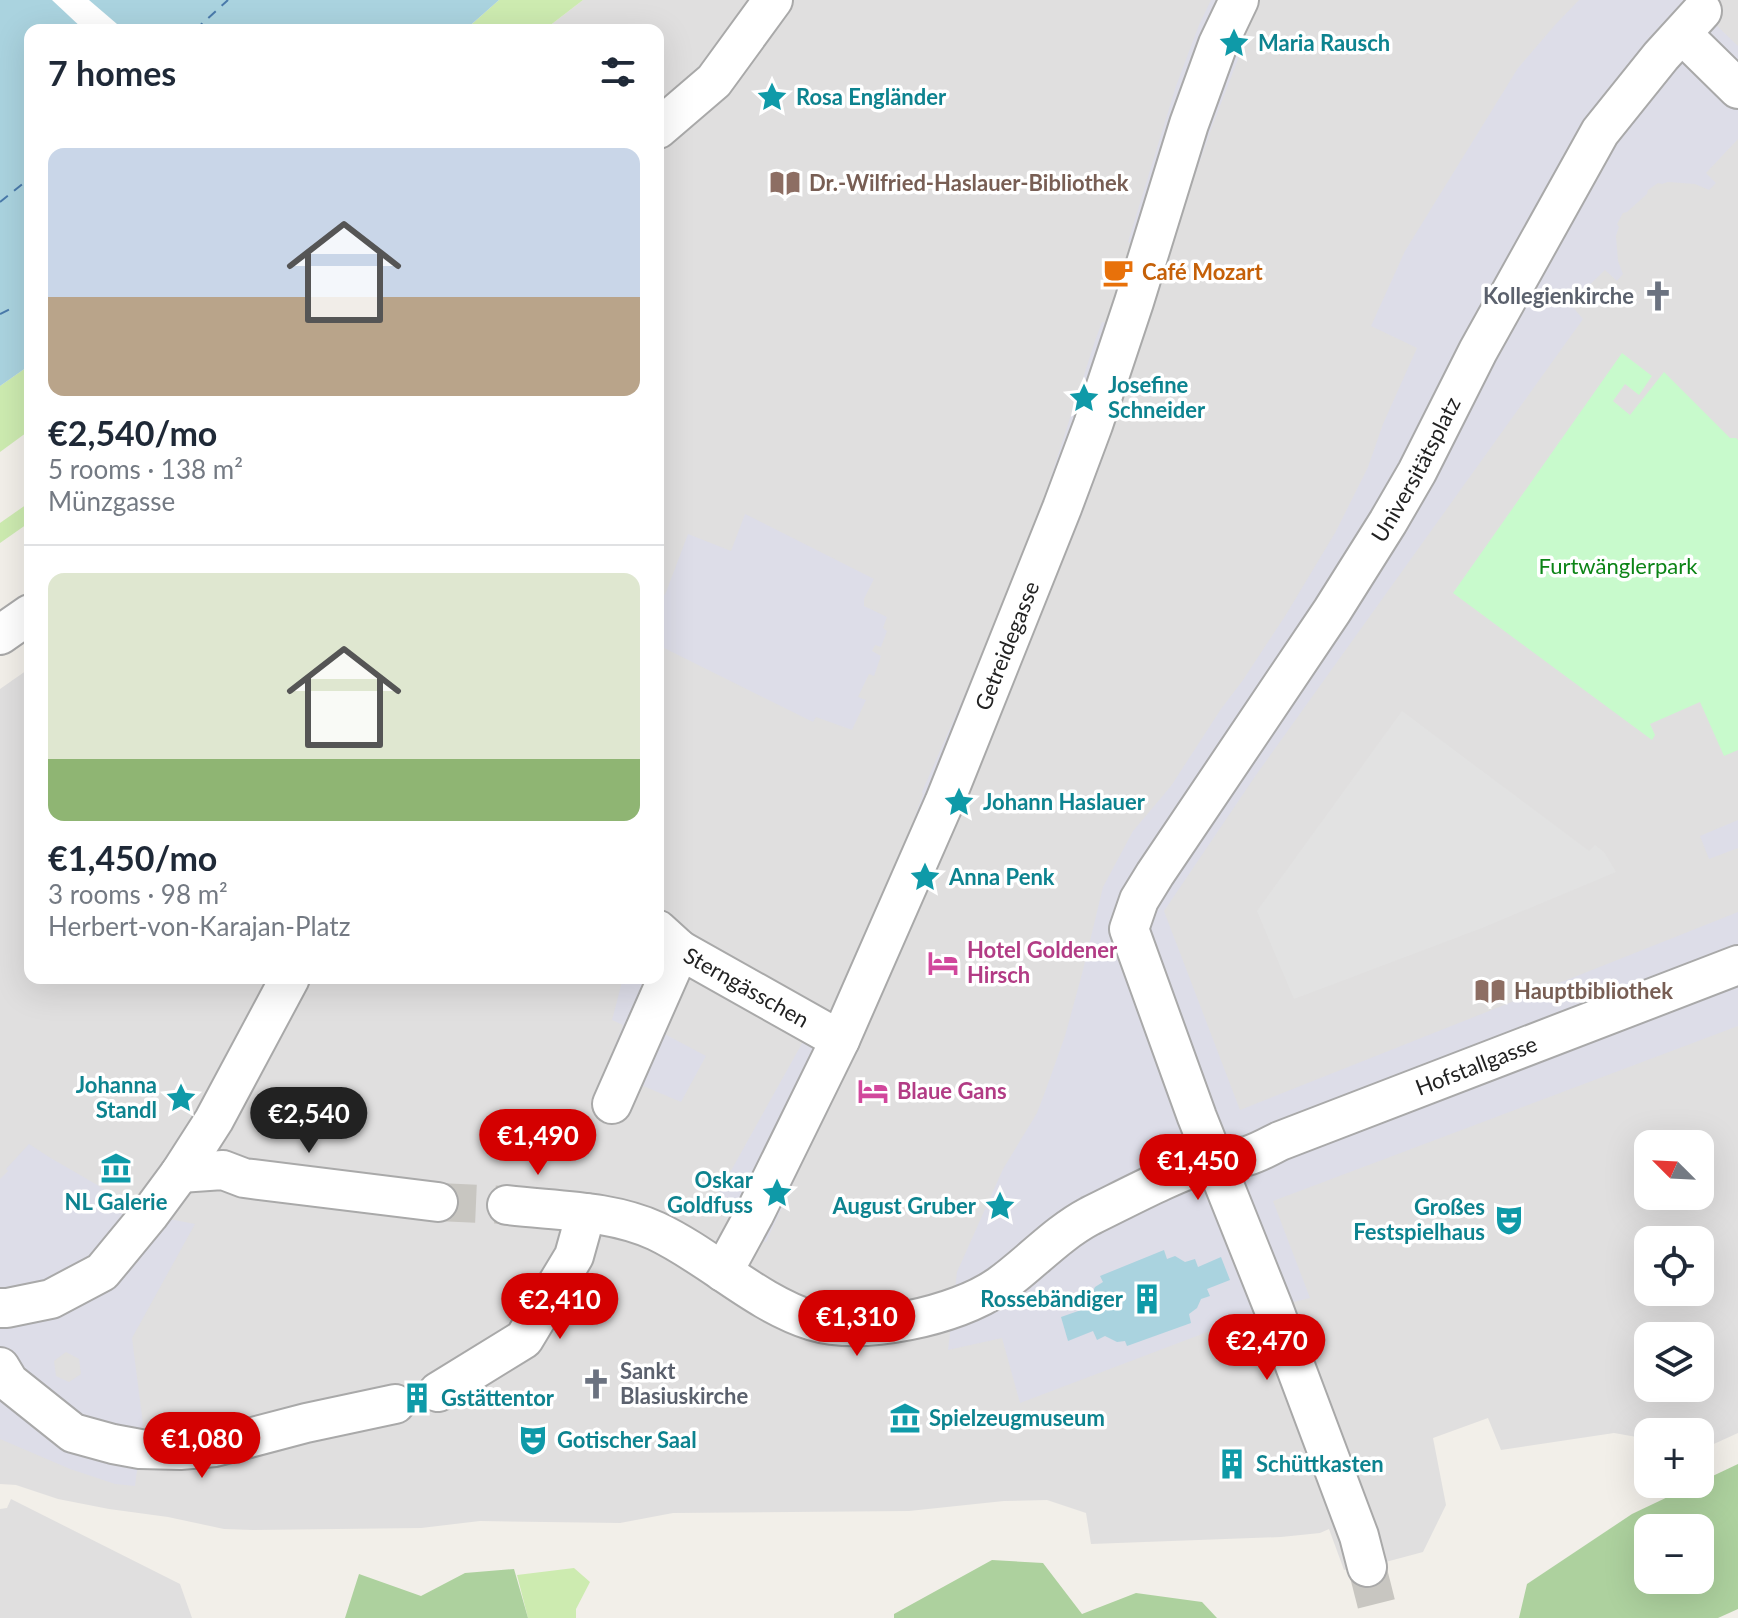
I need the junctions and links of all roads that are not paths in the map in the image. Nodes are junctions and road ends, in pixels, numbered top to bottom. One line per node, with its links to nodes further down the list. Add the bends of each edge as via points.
1 (773, 0): 4 (street, via 714,81)
2 (1239, 0): 11 (street, Getreidegasse, via 1194,111 1062,508 944,803)
3 (1738, 89): 13 (street, Universitätsplatz, via 1692,23 1600,132 1388,522 1139,900 1129,929)
4 (664, 124)
5 (24, 618): 6 (street)
6 (0, 635)
7 (669, 940): 11 (street, Sterngässchen)
8 (1738, 965): 13 (street, Hofstallgasse, via 1250,1155)
9 (287, 984): 14 (street)
10 (654, 984): 12 (street)
11 (840, 1040): 18 (street, Getreidegasse)
12 (612, 1104)
13 (1214, 1160): 18 (street, Hofstallgasse, via 1086,1219 998,1286 952,1310 878,1325 816,1322 768,1302); 23 (street)
14 (180, 1173): 15 (street, via 223,1170 244,1178); 19 (street, via 102,1272 51,1299)
15 (438, 1202)
16 (507, 1205): 17 (street, Hofstallgasse)
17 (574, 1212): 18 (street, Hofstallgasse, via 640,1224); 21 (street, via 574,1256 524,1339)
18 (723, 1272)
19 (0, 1308)
20 (3, 1379): 22 (street, via 73,1433 140,1449 215,1447)
21 (438, 1392)
22 (395, 1404)
23 (1367, 1567)

